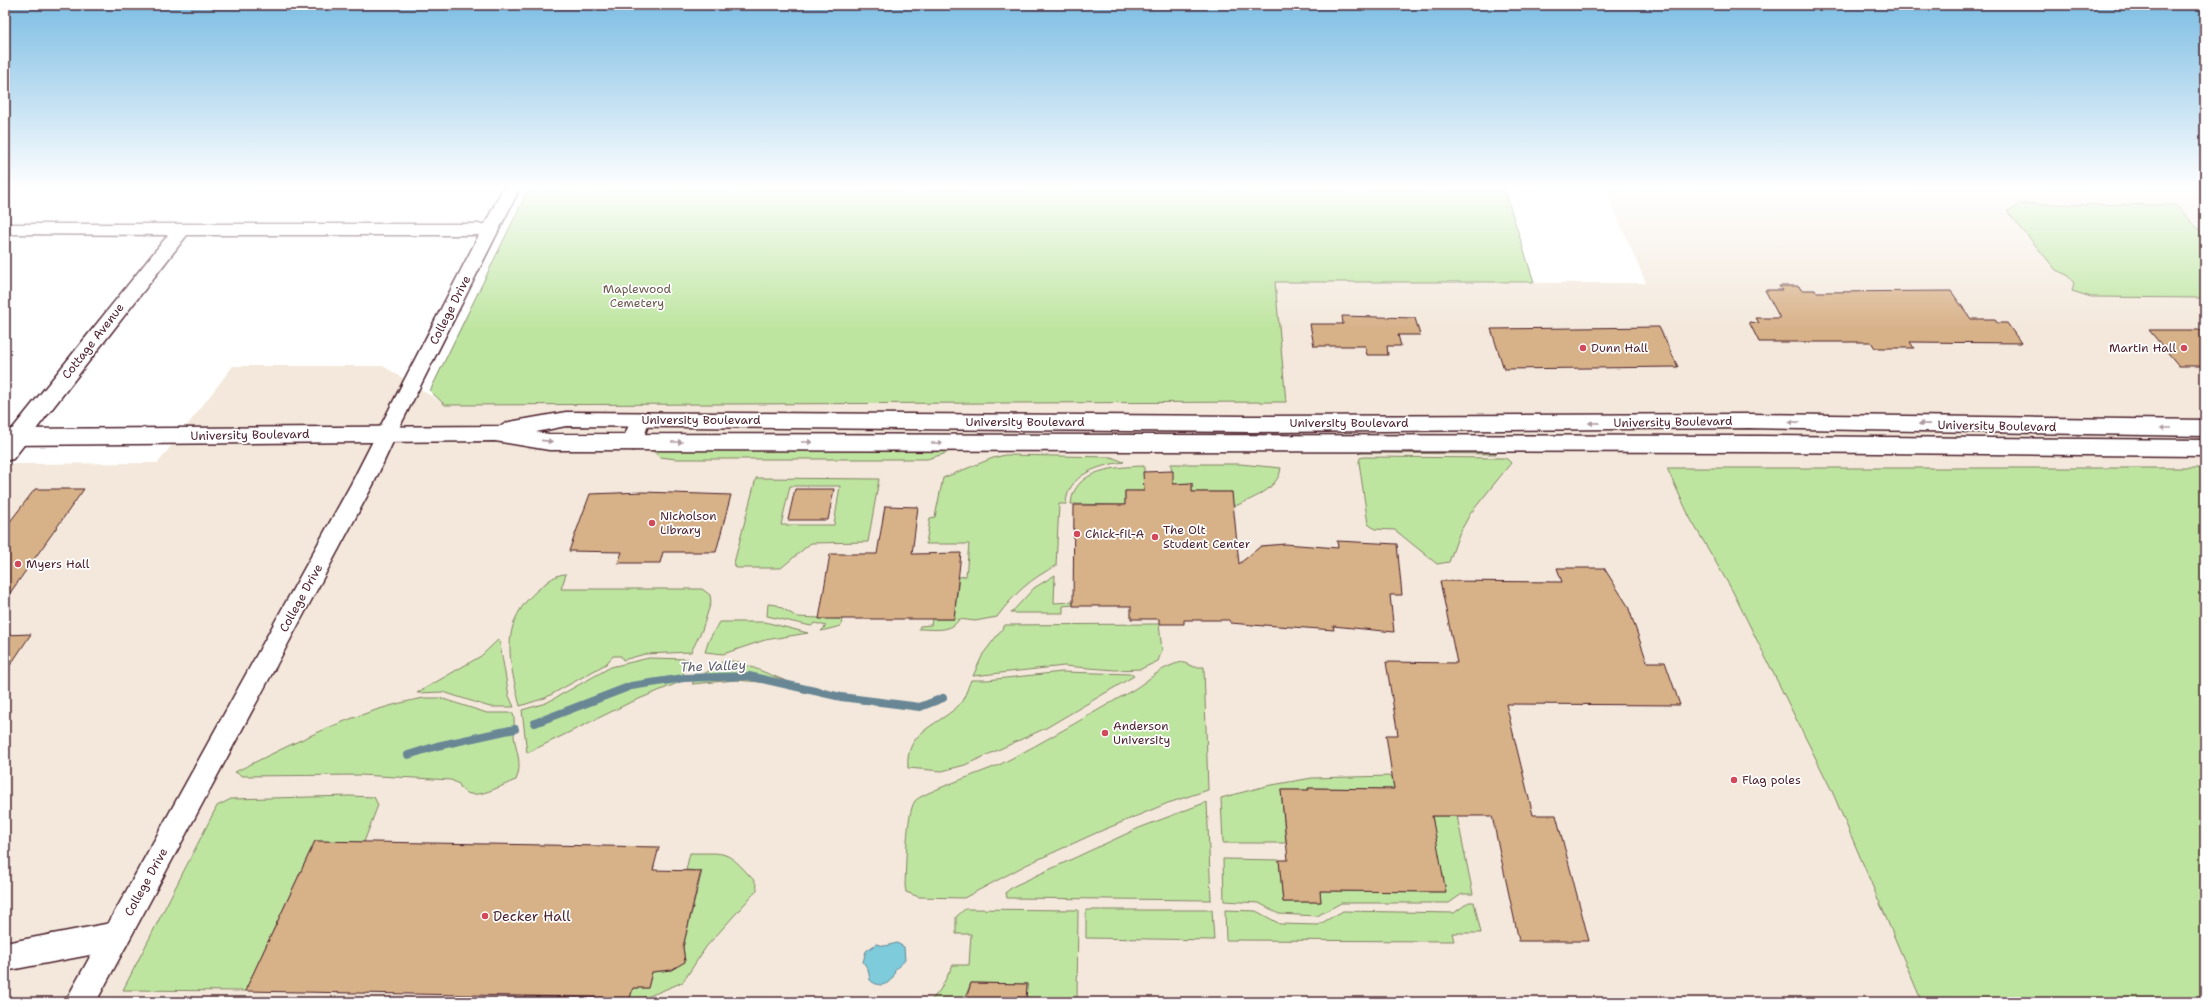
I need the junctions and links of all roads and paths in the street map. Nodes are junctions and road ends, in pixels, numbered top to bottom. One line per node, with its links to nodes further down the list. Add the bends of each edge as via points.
1 (177, 235): 9 (main road, Cottage Avenue)
2 (487, 235): 5 (main road, College Drive)
3 (640, 420): 6 (main road, University Boulevard, via 566,419); 7 (main road, University Boulevard); 8 (main road)
4 (2205, 428): 7 (main road, University Boulevard, one-way to 7, via 1749,421)
5 (388, 433): 6 (main road, University Boulevard); 9 (main road, University Boulevard); 11 (main road, College Drive)
6 (494, 433): 8 (main road, University Boulevard, one-way to 8, via 549,442)
7 (1322, 433): 8 (main road, University Boulevard, one-way to 7); 10 (main road, University Boulevard, via 1761,444)
8 (633, 442)
9 (9, 443)
10 (2205, 448)
11 (116, 936): 12 (main road); 13 (main road, College Drive)
12 (5, 957)
13 (80, 1002)

